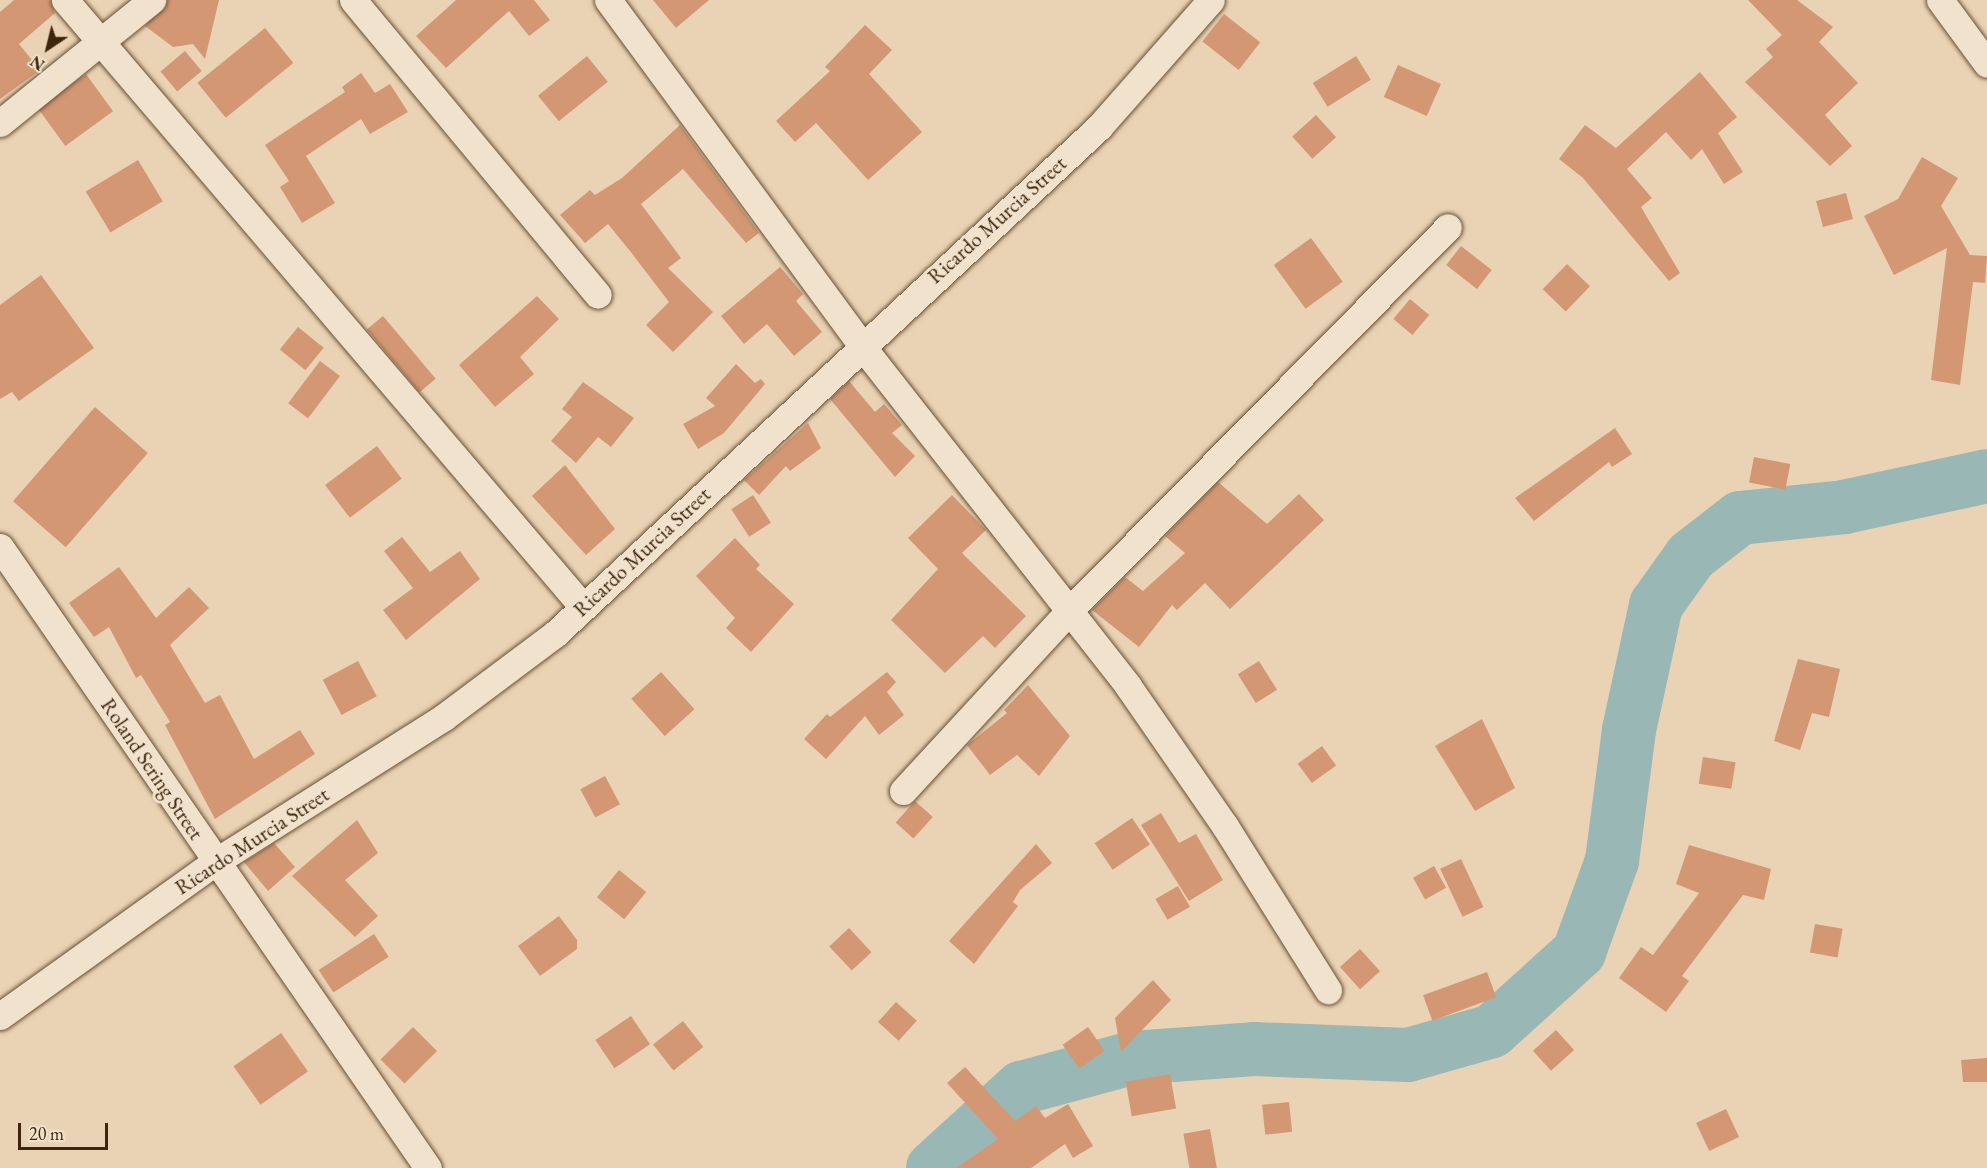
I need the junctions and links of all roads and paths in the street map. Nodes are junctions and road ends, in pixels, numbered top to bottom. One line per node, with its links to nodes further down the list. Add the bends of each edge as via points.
1 (65, 0): 7 (street)
2 (152, 0): 7 (street)
3 (353, 0): 11 (street)
4 (608, 0): 12 (street)
5 (1211, 0): 12 (street, Ricardo Murcia Street, via 1099,127)
6 (1940, 0): 8 (street)
7 (99, 39): 9 (street); 14 (street)
8 (1987, 64)
9 (0, 123)
10 (1448, 226): 15 (street)
11 (598, 295)
12 (861, 345): 14 (street, Ricardo Murcia Street); 15 (street)
13 (0, 547): 17 (street, Roland Sering Street)
14 (583, 607): 17 (street, Ricardo Murcia Street, via 444,717)
15 (1067, 613): 16 (street); 18 (street, via 1128,686 1225,826)
16 (903, 790)
17 (215, 862): 19 (street, Ricardo Murcia Street); 20 (street, Roland Sering Street)
18 (1328, 990)
19 (0, 1016)
20 (428, 1168)

